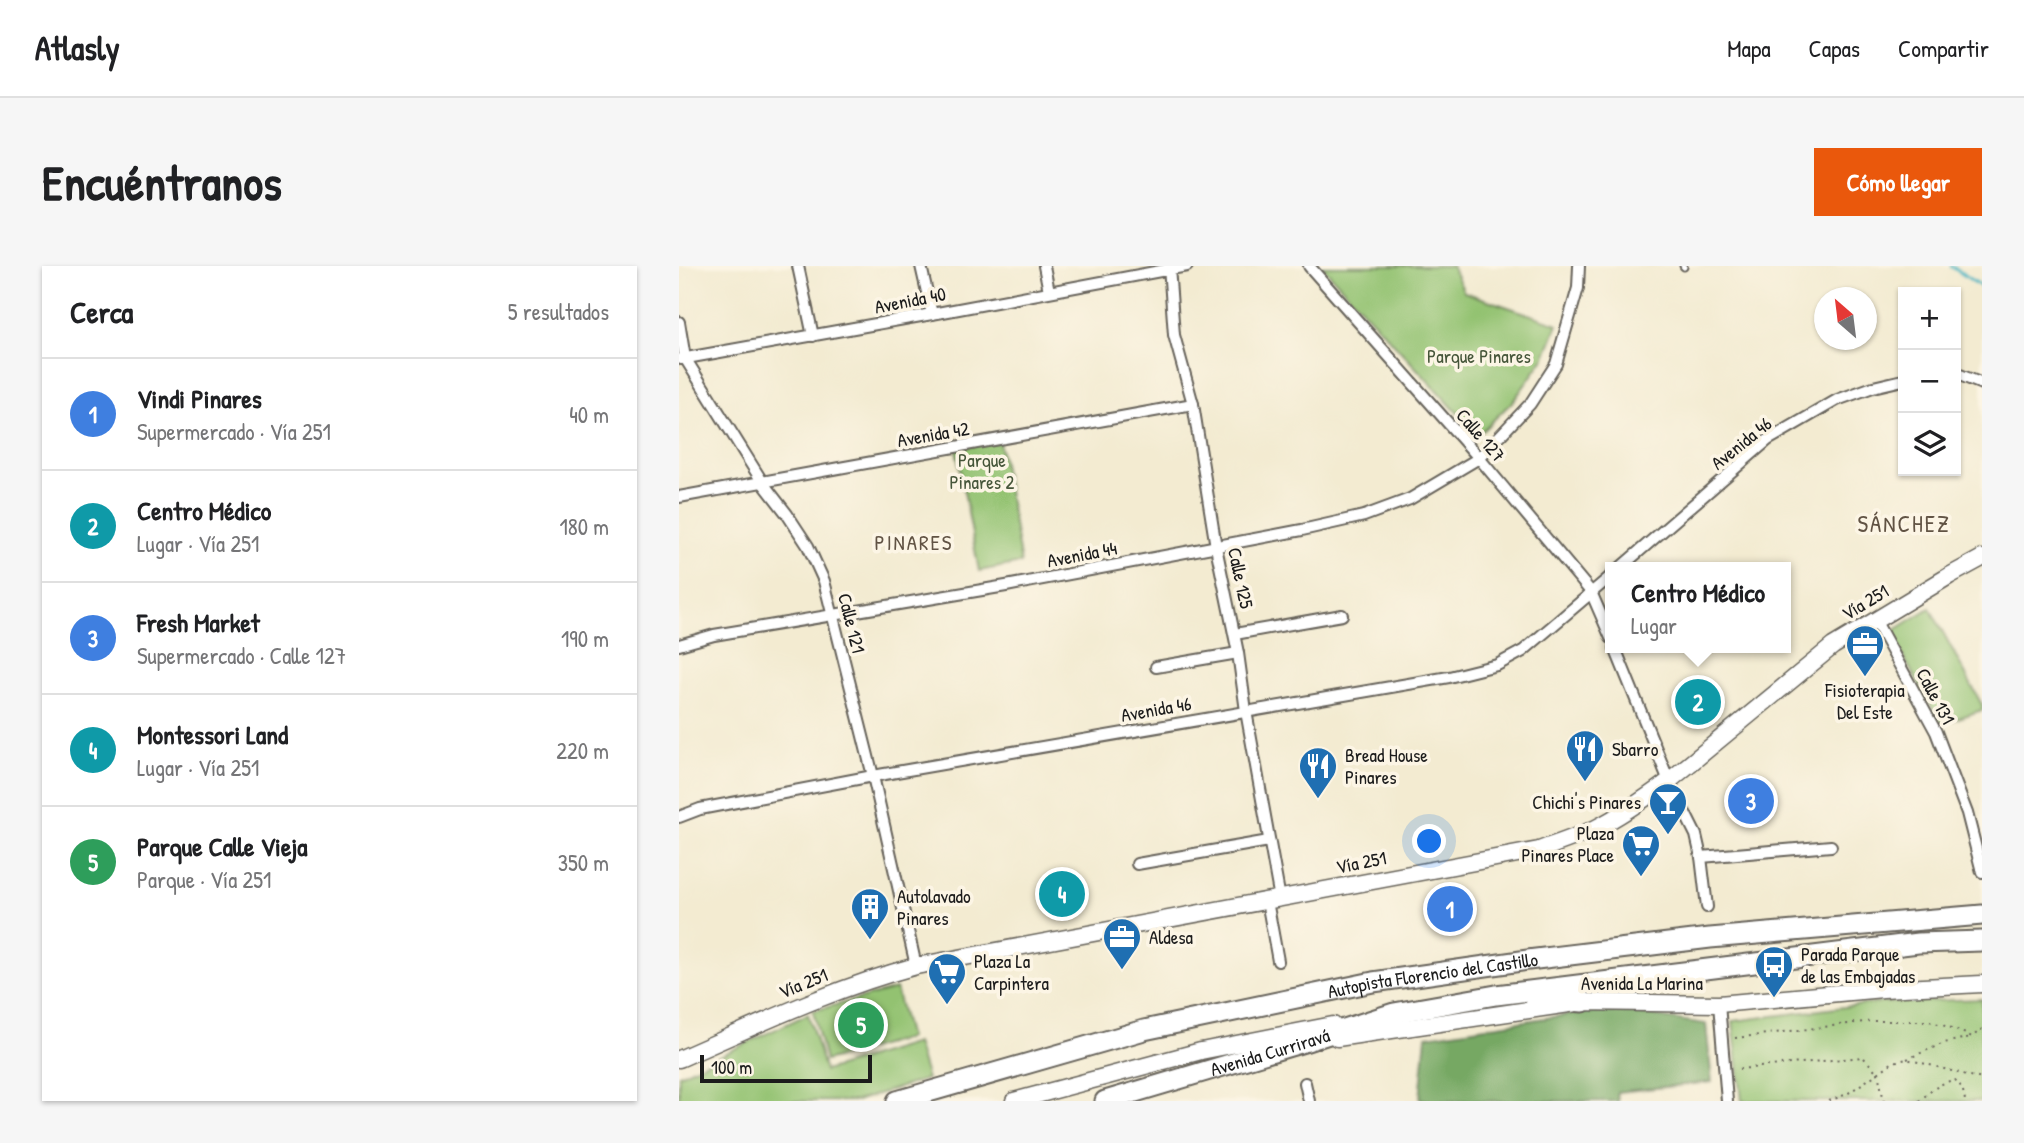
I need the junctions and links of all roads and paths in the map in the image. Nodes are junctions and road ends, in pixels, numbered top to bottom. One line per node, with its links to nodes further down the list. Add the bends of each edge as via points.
1 (798, 266): 11 (street)
2 (922, 266): 9 (street)
3 (1044, 266): 8 (street)
4 (1187, 266): 7 (street, Avenida 40)
5 (1309, 266): 17 (street, Calle 127)
6 (1579, 266): 17 (street, Avenida 44, via 1556,364 1530,404)
7 (1169, 268): 8 (street, Avenida 40); 16 (street, Calle 125, via 1174,335)
8 (1049, 291): 9 (street, Avenida 40)
9 (932, 314): 11 (street, Avenida 40)
10 (679, 322): 12 (street, Calle 121)
11 (813, 336): 12 (street, Avenida 40)
12 (682, 359): 18 (street, Calle 121)
13 (1961, 377): 15 (street)
14 (1898, 381): 22 (street, Avenida 46, via 1837,400 1768,440)
15 (1982, 384)
16 (1193, 404): 18 (street, Avenida 42); 20 (street, Calle 125)
17 (1479, 458): 20 (street, Avenida 44, via 1410,499 1364,516); 24 (street, Calle 127)
18 (763, 483): 19 (street, Avenida 42); 25 (street, Calle 121, via 808,547 824,581)
19 (679, 498)
20 (1216, 547): 25 (street, Avenida 44); 29 (street, Calle 125)
21 (1982, 558): 27 (main road, Vía 251)
22 (1627, 562)
23 (1605, 581): 24 (street, Avenida 46)
24 (1591, 593): 28 (street, Calle 127); 34 (street, Avenida 46, via 1523,651 1497,665)
25 (831, 615): 30 (street, Avenida 44); 35 (street, Calle 121)
26 (1342, 615): 29 (street)
27 (1875, 620): 36 (main road, Vía 251, via 1833,646); 42 (street, Calle 131, via 1936,732)
28 (1605, 624)
29 (1235, 634): 31 (street, Calle 125)
30 (679, 645)
31 (1238, 653): 33 (street); 34 (street, Calle 125)
32 (1617, 653): 36 (street)
33 (1156, 667)
34 (1245, 711): 35 (street, Avenida 46); 38 (street, Calle 125)
35 (873, 776): 37 (street, Avenida 46); 48 (street, Calle 121)
36 (1669, 781): 40 (street); 43 (main road, Vía 251, via 1597,828 1539,850)
37 (679, 817)
38 (1269, 841): 41 (street); 43 (street, Calle 125)
39 (1831, 846): 40 (street)
40 (1702, 857): 44 (street)
41 (1137, 864)
42 (1982, 872)
43 (1273, 900): 47 (street, Calle 125); 48 (main road, Vía 251)
44 (1707, 907)
45 (1982, 915): 65 (highway, Autopista Florencio del Castillo, via 1710,937 1373,982 1144,1030)
46 (1982, 940): 50 (highway, Autopista Florencio del Castillo, via 1918,943)
47 (1278, 961)
48 (916, 966): 58 (main road, Vía 251, via 814,1000)
49 (1982, 984): 52 (main road, Avenida La Marina)
50 (1496, 995): 51 (highway); 53 (highway, Autopista Florencio del Castillo)
51 (1583, 1002): 52 (main road, Avenida La Marina); 57 (main road, Avenida La Marina)
52 (1719, 1004): 69 (street)
53 (1394, 1013): 57 (highway, Avenida Curriravá); 66 (main road, Autopista Florencio del Castillo, via 1201,1051)
54 (1982, 1029): 55 (path)
55 (1972, 1037): 56 (path, via 1929,1021 1872,1021); 59 (path)
56 (1735, 1038)
57 (1304, 1042): 64 (highway, Avenida Curriravá)
58 (679, 1059)
59 (1907, 1059): 61 (path); 62 (path)
60 (1739, 1069): 61 (path, via 1863,1057)
61 (1878, 1073): 70 (path); 71 (path)
62 (1982, 1079)
63 (1305, 1083): 68 (street)
64 (1125, 1097): 67 (highway, Avenida Curriravá)
65 (897, 1101)
66 (1014, 1101)
67 (1105, 1101)
68 (1309, 1101)
69 (1727, 1101)
70 (1829, 1101)
71 (1884, 1101)
72 (1919, 1101): 73 (path, via 1937,1086 1955,1080)
73 (1965, 1101)

